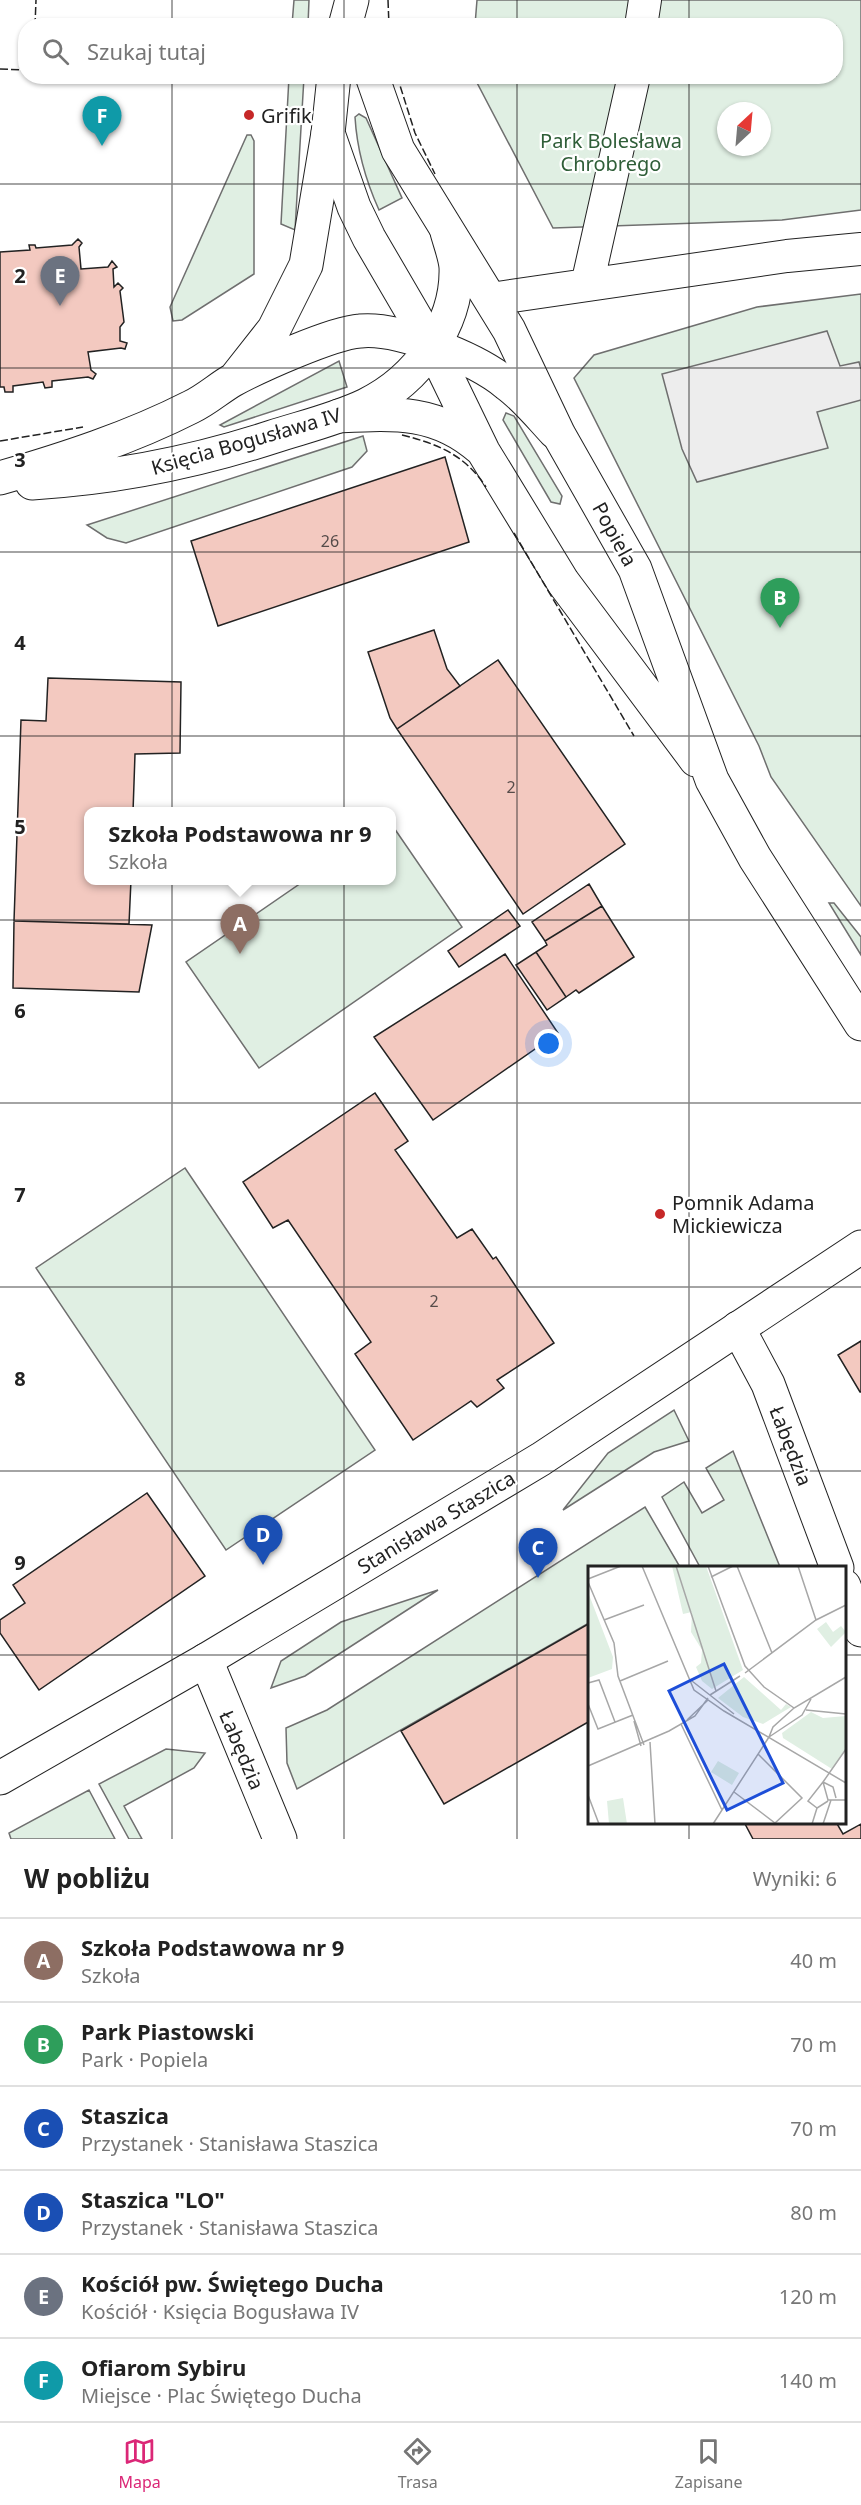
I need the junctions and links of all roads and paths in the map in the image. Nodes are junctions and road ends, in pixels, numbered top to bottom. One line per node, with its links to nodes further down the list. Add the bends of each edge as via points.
1 (354, 0): 3 (main road); 4 (main road)
2 (645, 0): 5 (street)
3 (348, 18)
4 (359, 18)
5 (642, 18)
6 (333, 84): 9 (main road)
7 (375, 84): 10 (main road, via 398,150)
8 (632, 84): 12 (street)
9 (328, 133): 14 (main road, Popiela, via 354,207); 15 (main road, via 306,265 274,329)
10 (447, 232): 13 (main road, Popiela); 14 (main road, Księcia Bogusława IV, via 456,265 455,285 446,321)
11 (861, 249): 12 (street, via 787,255)
12 (587, 285): 13 (street)
13 (491, 300): 17 (main road, Popiela, via 510,330)
14 (432, 346): 15 (main road, Księcia Bogusława IV, via 401,336 360,331 289,355); 16 (main road, Księcia Bogusława IV, via 394,388); 17 (main road, via 471,361 508,384); 18 (main road, Popiela)
15 (234, 380): 19 (main road, Księcia Bogusława IV, via 193,407 82,454)
16 (339, 416): 18 (main road, via 420,416 465,435); 20 (main road, Księcia Bogusława IV, via 178,465 84,480)
17 (559, 435): 21 (main road, Popiela, via 635,569)
18 (483, 451): 21 (main road, Popiela, via 563,582)
19 (0, 478)
20 (0, 484)
21 (712, 780): 22 (main road, Popiela, via 755,858)
22 (861, 1024)
23 (861, 1247): 24 (main road, Stanisława Staszica)
24 (738, 1328): 25 (main road, Łabędzia, via 768,1384); 28 (main road, Stanisława Staszica, via 542,1459)
25 (836, 1566)
26 (846, 1591): 27 (main road)
27 (861, 1630)
28 (206, 1660): 29 (main road, Stanisława Staszica); 30 (main road, Łabędzia)
29 (0, 1778)
30 (280, 1839)

